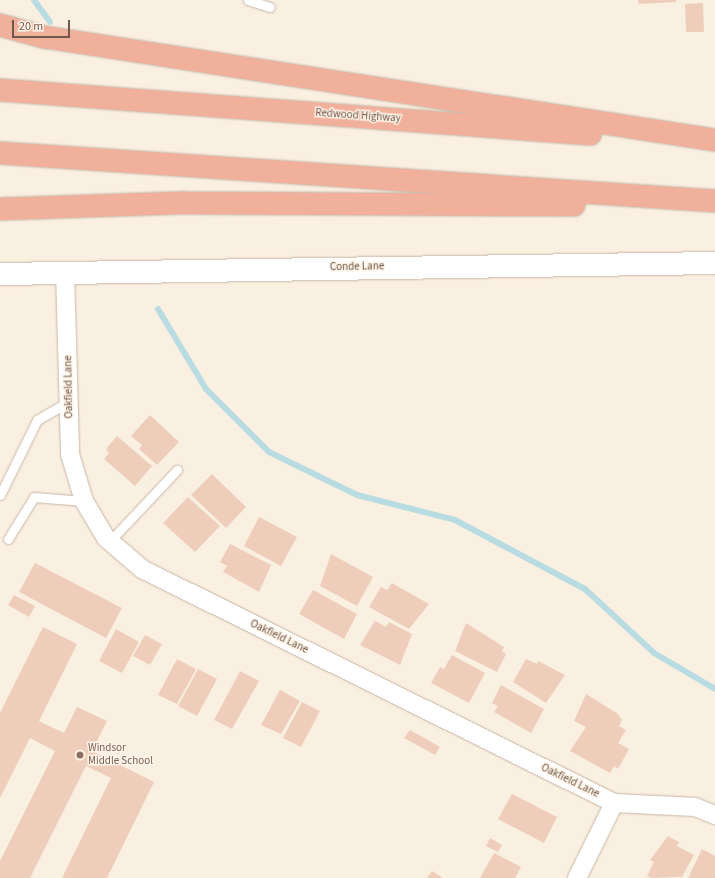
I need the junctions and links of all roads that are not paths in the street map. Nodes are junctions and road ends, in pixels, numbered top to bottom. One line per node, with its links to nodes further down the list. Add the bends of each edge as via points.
1 (248, 0): 2 (lane)
2 (270, 7)
3 (0, 26): 5 (highway, via 44,37)
4 (0, 90): 5 (highway, Redwood Highway)
5 (715, 142)
6 (0, 152): 7 (highway)
7 (715, 202): 8 (highway, via 185,202)
8 (0, 209)
9 (715, 263): 10 (street, Conde Lane)
10 (65, 271): 11 (street, Conde Lane); 12 (street, Oakfield Lane)
11 (0, 274)
12 (70, 401): 14 (lane, via 37,420); 15 (street, Oakfield Lane, via 70,454)
13 (177, 470): 17 (lane)
14 (0, 495)
15 (84, 501): 16 (lane, via 34,496); 17 (street, Oakfield Lane)
16 (8, 539)
17 (110, 542): 18 (street, Oakfield Lane, via 142,569)
18 (614, 803): 19 (street, Oakfield Lane, via 695,807); 20 (street)
19 (715, 815)
20 (577, 878)

